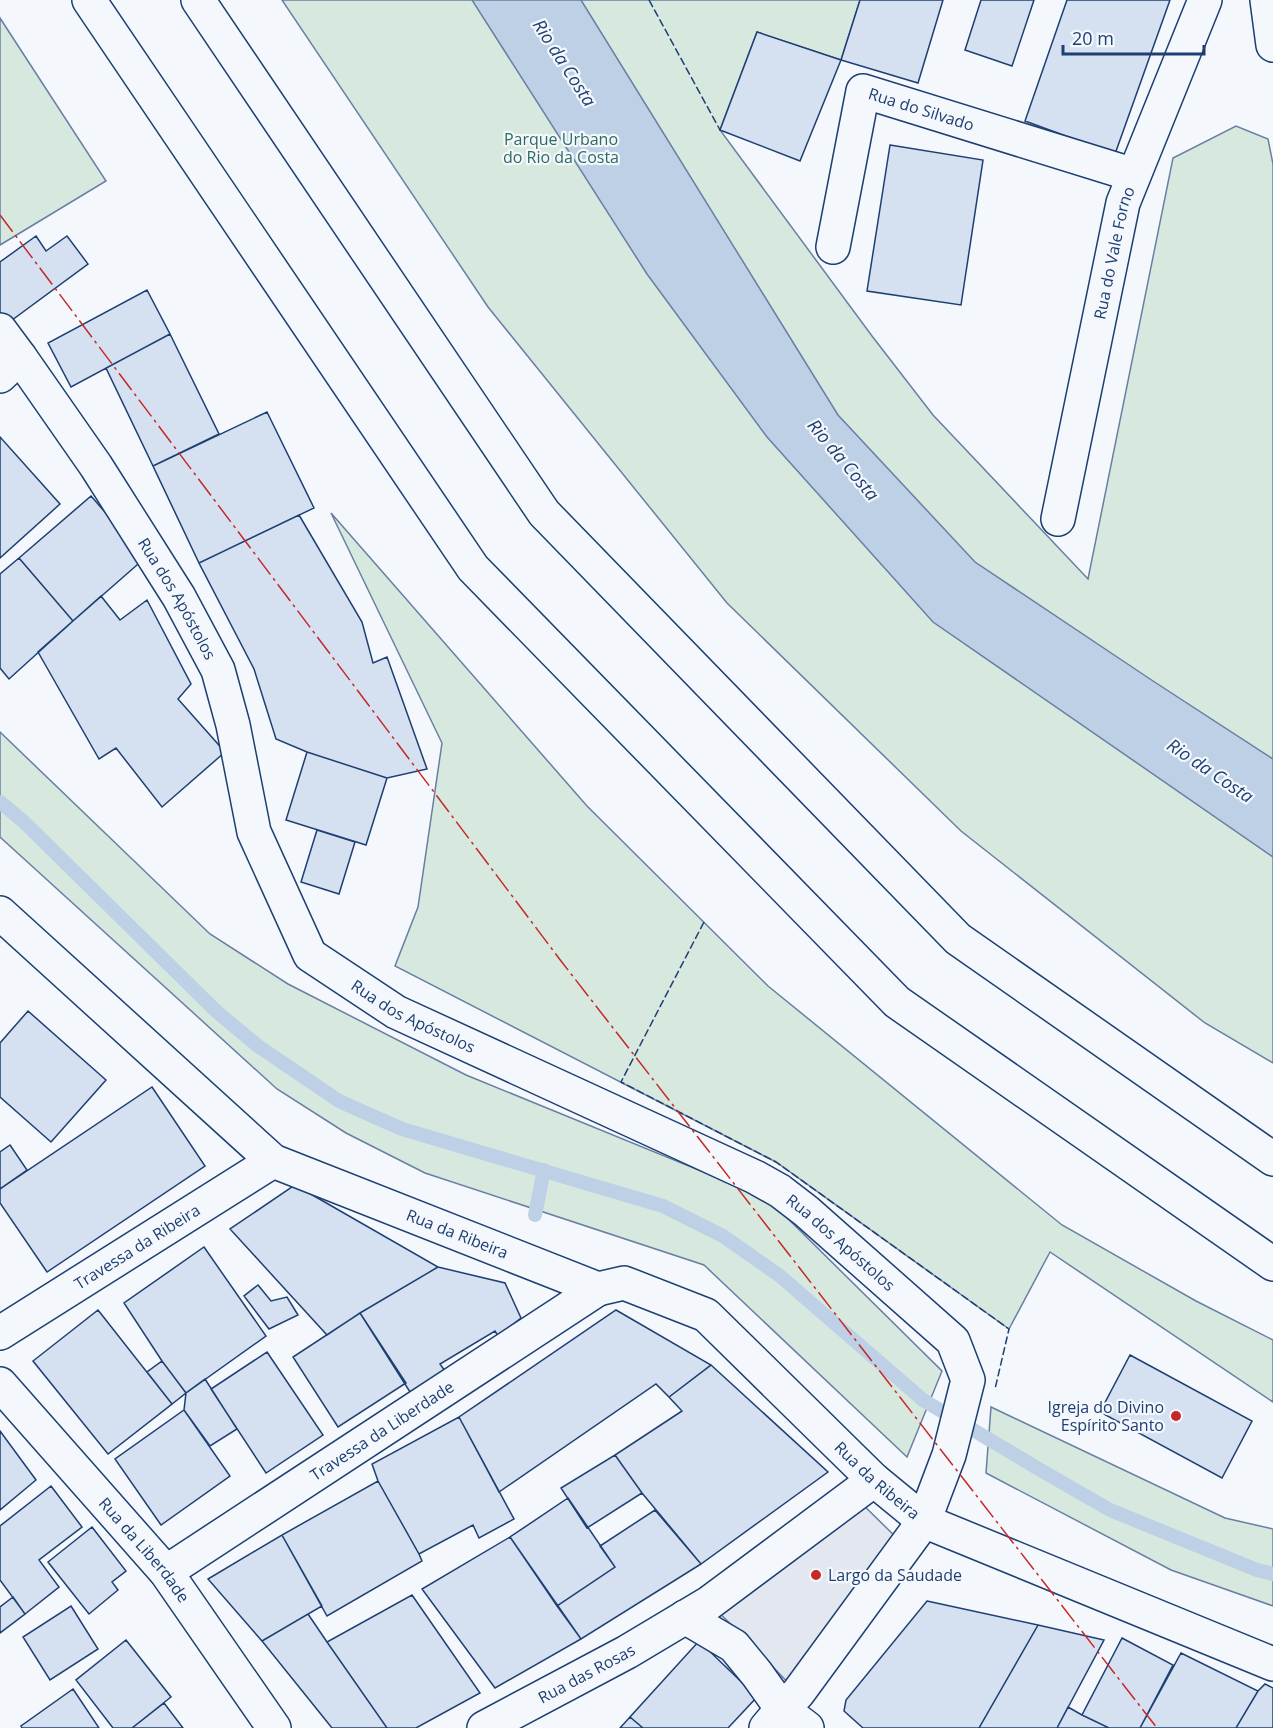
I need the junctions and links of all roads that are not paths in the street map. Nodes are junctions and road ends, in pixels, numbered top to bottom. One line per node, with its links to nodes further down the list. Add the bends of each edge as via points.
1 (89, 0): 14 (main road, via 473,568 897,1002)
2 (198, 0): 12 (main road, via 544,513 958,939)
3 (1205, 0): 6 (main road, Rua do Vale Forno)
4 (1267, 0): 5 (main road)
5 (1273, 45)
6 (1134, 175): 7 (main road, Rua do Silvado, via 863,91); 10 (main road, Rua do Vale Forno, via 1123,203)
7 (833, 248)
8 (0, 330): 9 (main road, Rua dos Apóstolos)
9 (10, 367): 19 (main road, Rua dos Apóstolos, via 96,466 172,587 218,670 254,832 310,955 396,1012 780,1191 953,1341 968,1380 949,1455)
10 (1058, 519)
11 (0, 913): 13 (main road, Rua da Ribeira)
12 (1273, 1159)
13 (273, 1161): 15 (main road, Rua da Ribeira); 16 (main road, Travessa da Ribeira)
14 (1273, 1264)
15 (598, 1289): 18 (main road, Rua da Ribeira, via 624,1283 706,1315); 20 (main road, Travessa da Liberdade)
16 (0, 1333)
17 (0, 1384): 20 (main road, Rua da Liberdade)
18 (874, 1480): 19 (main road, Rua da Ribeira); 21 (main road)
19 (924, 1521): 22 (main road, Rua da Ribeira); 23 (main road, Rua dos Apóstolos, via 798,1693)
20 (166, 1572): 24 (main road, Rua da Liberdade)
21 (685, 1617): 23 (main road, via 734,1646 757,1674); 25 (main road, Rua das Rosas)
22 (1273, 1664)
23 (785, 1722)
24 (274, 1728)
25 (484, 1728)

